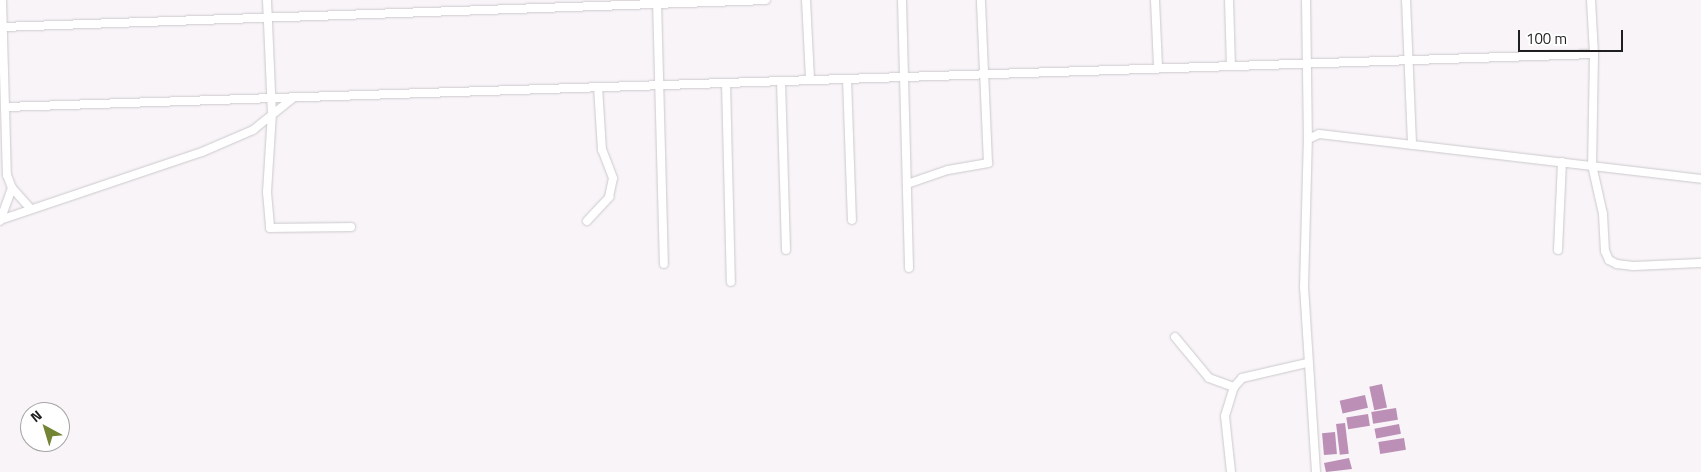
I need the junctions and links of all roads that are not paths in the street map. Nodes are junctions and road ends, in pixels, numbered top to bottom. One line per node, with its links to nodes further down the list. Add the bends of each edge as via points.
1 (2, 0): 16 (street)
2 (267, 0): 15 (street)
3 (490, 0): 14 (street)
4 (766, 0): 13 (street)
5 (806, 0): 25 (street)
6 (902, 0): 23 (street)
7 (981, 0): 22 (street)
8 (1156, 0): 21 (street)
9 (1229, 0): 20 (street)
10 (1306, 0): 19 (street)
11 (1406, 0): 18 (street)
12 (1590, 0): 17 (street)
13 (657, 2): 14 (street); 28 (street)
14 (490, 10): 15 (street)
15 (268, 17): 16 (street); 31 (street)
16 (2, 27): 32 (street)
17 (1594, 54): 18 (street); 37 (street)
18 (1407, 60): 19 (street); 35 (street)
19 (1308, 64): 20 (street); 34 (street)
20 (1231, 66): 21 (street)
21 (1158, 67): 22 (street)
22 (984, 74): 23 (street); 39 (street, via 988,163 948,170)
23 (904, 77): 24 (street); 39 (street)
24 (846, 79): 25 (street); 43 (street)
25 (810, 80): 26 (street)
26 (781, 81): 27 (street); 46 (street)
27 (726, 83): 28 (street); 51 (street)
28 (659, 85): 29 (street); 49 (street)
29 (598, 87): 30 (street); 44 (street, via 602,150 613,178 610,198)
30 (295, 97): 31 (street); 33 (street)
31 (271, 98): 32 (street); 33 (street)
32 (5, 107): 40 (street, via 7,174)
33 (272, 113): 41 (street, via 253,130 202,152); 45 (street, via 267,192 270,228)
34 (1308, 139): 35 (street, via 1319,134); 53 (street, via 1304,287)
35 (1412, 145): 36 (street)
36 (1562, 162): 37 (street); 47 (street)
37 (1592, 164): 38 (street); 48 (street, via 1609,260 1652,268)
38 (1701, 179)
39 (907, 184): 50 (street)
40 (12, 188): 41 (street); 42 (street)
41 (31, 210): 42 (street)
42 (0, 220)
43 (852, 220)
44 (587, 221)
45 (352, 227)
46 (786, 250)
47 (1558, 250)
48 (1701, 263)
49 (664, 264)
50 (909, 268)
51 (731, 282)
52 (1175, 337): 54 (street, via 1210,378)
53 (1307, 363): 54 (street, via 1242,378); 56 (street)
54 (1234, 387): 55 (street, via 1225,416)
55 (1231, 472)
56 (1316, 472)

